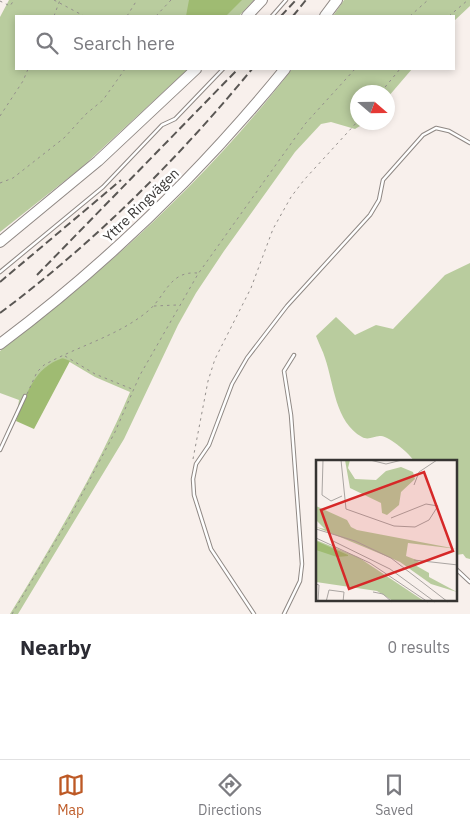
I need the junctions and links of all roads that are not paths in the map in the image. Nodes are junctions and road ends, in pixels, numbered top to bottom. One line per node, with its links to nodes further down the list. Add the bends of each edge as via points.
1 (262, 0): 4 (highway)
2 (286, 0): 5 (lane)
3 (337, 0): 6 (highway)
4 (248, 15)
5 (273, 15)
6 (326, 15)
7 (195, 70): 11 (highway, via 98,161)
8 (222, 70): 12 (lane, via 175,119 162,125 103,187)
9 (285, 70): 13 (highway, Yttre Ringvägen, via 214,152 134,234)
10 (470, 143): 19 (lane, via 449,131 436,128 423,135 383,180 379,200 370,215 287,306 247,358 232,384 209,445 196,464 194,495 211,549)
11 (0, 242)
12 (0, 272)
13 (0, 344)
14 (294, 355): 20 (lane, via 284,371 302,564 300,581)
15 (25, 396): 16 (lane)
16 (0, 450)
17 (458, 571): 18 (lane)
18 (470, 582)
19 (254, 614)
20 (284, 614)

